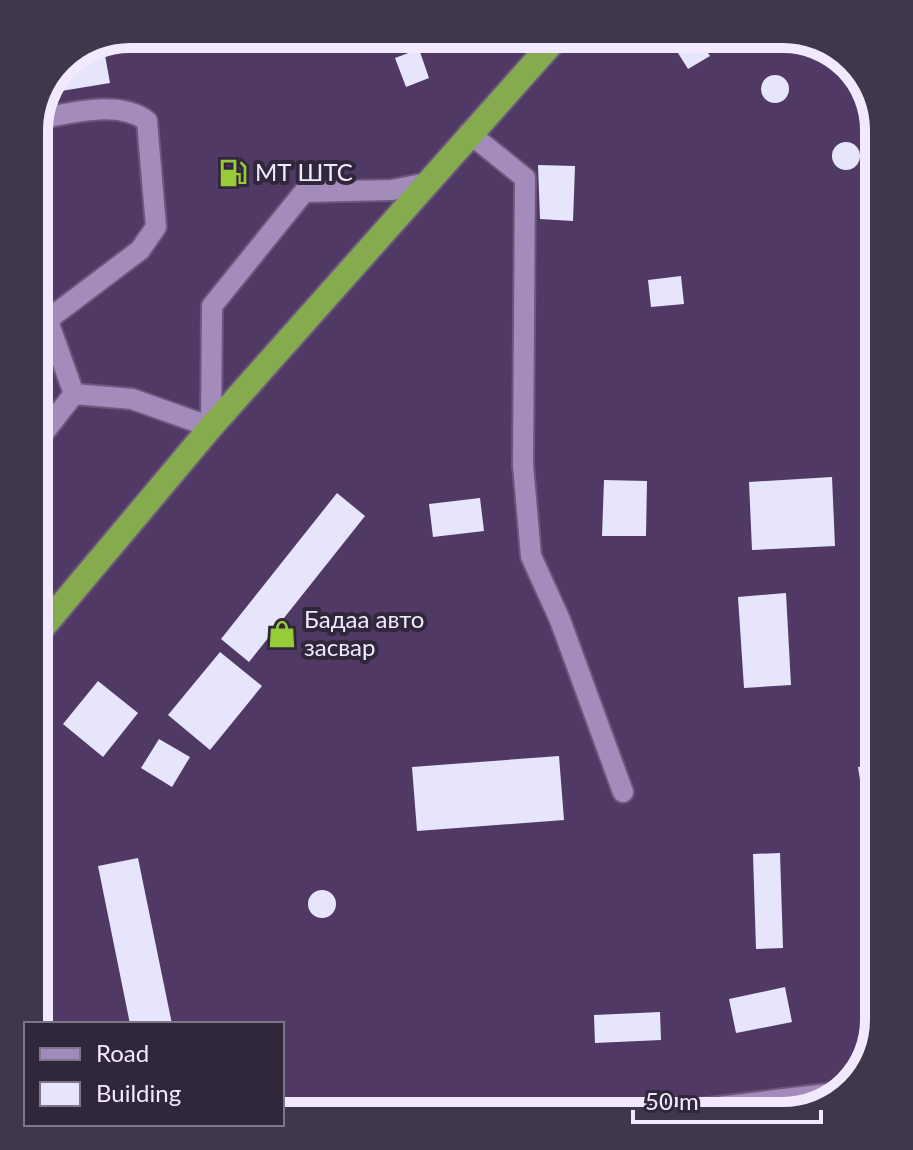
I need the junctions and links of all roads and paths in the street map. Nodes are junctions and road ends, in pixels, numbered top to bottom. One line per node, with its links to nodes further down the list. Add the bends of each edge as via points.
1 (547, 48): 3 (highway)
2 (49, 117): 5 (street, via 106,110 135,112 147,121 156,227 140,250)
3 (469, 133): 4 (highway); 11 (street, via 525,178 523,465 531,556)
4 (427, 183): 9 (highway); 9 (street, via 392,190 304,192 212,306)
5 (48, 311)
6 (48, 334): 7 (street)
7 (74, 394): 8 (street); 9 (street, via 132,399)
8 (48, 427)
9 (211, 427): 10 (highway)
10 (48, 621)
11 (623, 792)
12 (816, 1095): 13 (street)
13 (759, 1102)

